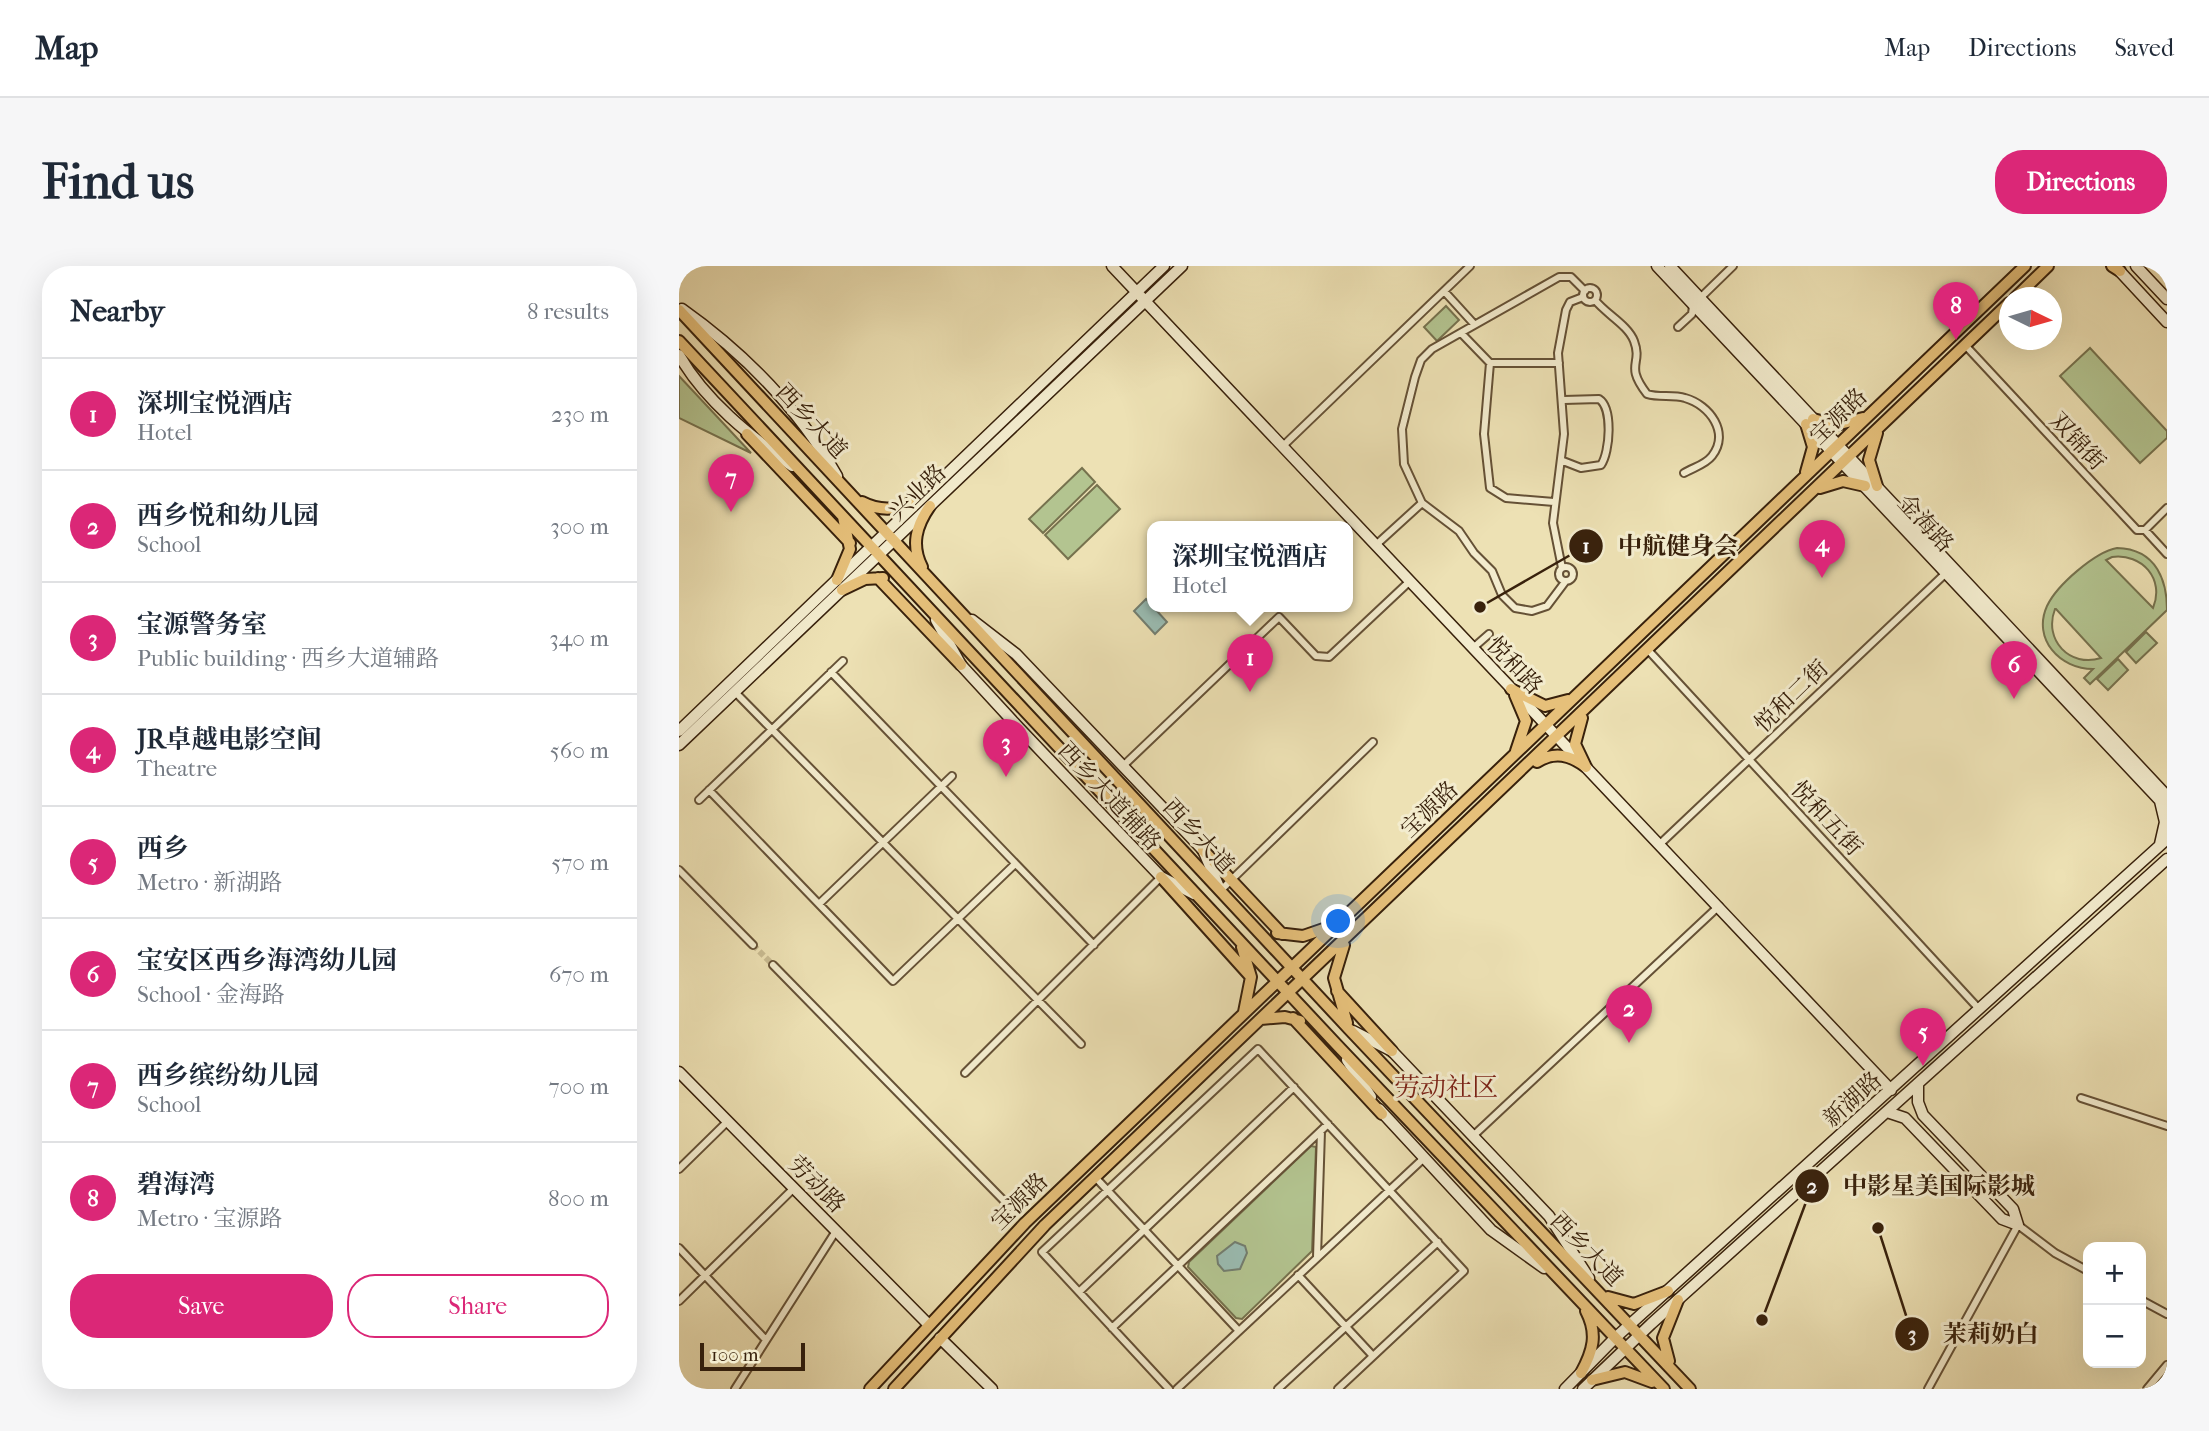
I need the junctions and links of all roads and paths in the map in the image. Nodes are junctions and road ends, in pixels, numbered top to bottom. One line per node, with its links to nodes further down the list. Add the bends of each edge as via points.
1 (1112, 266): 14 (street, 悦和路)
2 (1164, 266): 14 (street, 兴业路)
3 (1182, 266): 18 (street, 兴业路)
4 (1470, 266): 13 (street)
5 (1657, 266): 19 (street, 金海路)
6 (1670, 266): 19 (street, 金海路)
7 (1733, 266): 19 (street)
8 (2025, 266): 32 (main road, 宝源路)
9 (2136, 266): 16 (street)
10 (2047, 268): 12 (main road)
11 (2116, 268): 22 (street)
12 (2027, 287)
13 (1444, 291): 23 (street); 36 (street)
14 (1137, 292): 18 (street, 悦和路); 47 (street, 兴业路)
15 (1584, 294): 17 (street, via 1588,302); 17 (street, via 1594,290); 23 (street, via 1571,277 1559,277); 30 (street, via 1566,310)
16 (2167, 299)
17 (1595, 300): 40 (street, via 1630,334 1636,349 1634,374 1647,394 1686,398 1698,403 1716,422 1719,436 1713,455)
18 (1145, 301): 36 (street, 悦和路); 50 (street, 兴业路)
19 (1697, 302): 24 (street); 33 (street, 金海路)
20 (679, 308): 46 (main road, 西乡大道)
21 (1999, 313): 27 (main road, 宝源路)
22 (2167, 321)
23 (1474, 324): 25 (street)
24 (1678, 327)
25 (1461, 333): 29 (street); 49 (street, via 1426,354 1406,408 1401,446 1409,479)
26 (679, 341): 41 (main road, 西乡大道)
27 (1965, 345): 34 (main road, 宝源路); 53 (street, 双锦街, via 2137,530)
28 (681, 361): 35 (street)
29 (1490, 363): 30 (street); 48 (street, via 1484,434 1490,488 1506,498)
30 (1559, 363): 31 (street)
31 (1564, 400): 39 (street); 39 (street, via 1599,399 1608,413 1601,464 1581,468)
32 (1871, 413): 33 (main road, via 1852,423); 37 (main road, 宝源路)
33 (1809, 422): 37 (street, 金海路); 42 (main road, via 1813,454)
34 (1880, 428): 38 (main road, 宝源路); 44 (main road, via 1869,460)
35 (747, 434): 41 (street); 55 (main road)
36 (1284, 445): 56 (street, 悦和路)
37 (1835, 448): 38 (street, 金海路); 42 (main road, 宝源路)
38 (1846, 460): 43 (street, 金海路); 44 (street, 金海路); 45 (main road, 宝源路)
39 (1563, 461): 48 (street)
40 (1684, 473)
41 (806, 476): 52 (main road, 西乡大道)
42 (1795, 486): 75 (main road, 宝源路)
43 (1865, 486): 45 (main road, via 1838,482); 60 (street, 金海路)
44 (1877, 486): 93 (street, 金海路)
45 (1811, 493): 71 (main road, 宝源路)
46 (852, 495): 47 (main road, via 885,509); 54 (main road, 西乡大道)
47 (922, 497): 54 (street, 兴业路)
48 (1554, 502): 59 (street, via 1553,523)
49 (1422, 503): 56 (street); 64 (street, via 1459,531 1515,608 1532,611 1547,606)
50 (930, 506): 54 (street, 兴业路); 61 (main road, via 915,542)
51 (2167, 508): 53 (street)
52 (838, 509): 55 (main road); 57 (main road, 西乡大道)
53 (2145, 530): 58 (street, 双锦街)
54 (891, 537): 57 (street, 兴业路); 61 (main road, 西乡大道)
55 (850, 543): 65 (main road)
56 (1377, 544): 63 (street, 悦和路)
57 (876, 550): 65 (street, 兴业路); 66 (main road, 西乡大道)
58 (2167, 554)
59 (1562, 568): 64 (street, via 1559,577); 64 (street, via 1569,567 1574,573)
60 (1946, 573): 85 (street, 悦和二街); 93 (street, 金海路)
61 (926, 576): 68 (main road, 西乡大道)
62 (878, 578): 65 (main road); 66 (main road, via 900,582); 73 (main road)
63 (1411, 581): 70 (street, 悦和路); 87 (street, via 1329,657 1317,656 1279,617)
64 (1565, 582)
65 (839, 585): 77 (street, 兴业路); 81 (street, 兴业路)
66 (917, 593): 67 (main road, 西乡大道)
67 (929, 607): 73 (street, 西乡大道辅路); 107 (main road, 西乡大道)
68 (956, 607): 87 (street, 西乡大道辅路, via 1016,654); 106 (main road, 西乡大道)
69 (1489, 634): 70 (street)
70 (1473, 648): 76 (street, 悦和路)
71 (1649, 651): 78 (main road, 宝源路); 85 (street, 悦和五街)
72 (843, 661): 74 (street)
73 (961, 666): 104 (street, 西乡大道辅路)
74 (831, 672): 80 (street); 91 (street)
75 (1584, 688): 76 (main road, via 1560,704 1545,706); 79 (main road, 宝源路)
76 (1511, 689): 79 (street, 悦和路); 86 (main road, via 1526,722)
77 (735, 692): 80 (street); 84 (street, 兴业路)
78 (1591, 706): 82 (main road, 宝源路); 88 (main road, via 1576,736 1577,751)
79 (1546, 726): 82 (street, 悦和路); 86 (main road, 宝源路)
80 (772, 729): 92 (street); 97 (street)
81 (679, 731)
82 (1557, 738): 88 (street, 悦和路); 90 (main road, 宝源路)
83 (1373, 742): 105 (street)
84 (679, 745)
85 (1749, 760): 98 (street, 悦和二街); 126 (street, 悦和五街)
86 (1508, 763): 111 (main road, 宝源路)
87 (1123, 766): 100 (street, 西乡大道辅路)
88 (1586, 767): 90 (main road, via 1554,755); 98 (street, 悦和路)
89 (952, 776): 91 (street)
90 (1515, 778): 113 (main road, 宝源路)
91 (941, 787): 97 (street); 102 (street)
92 (709, 790): 94 (street); 108 (street)
93 (2164, 796): 95 (street, 金海路); 99 (street, via 2165,822)
94 (699, 800)
95 (2167, 807)
96 (2167, 839): 99 (street, 新湖路)
97 (883, 842): 108 (street); 112 (street)
98 (1660, 844): 109 (street, 悦和路)
99 (2158, 848): 126 (street, 新湖路)
100 (1203, 850): 105 (main road); 106 (street, 西乡大道辅路)
101 (2167, 859): 138 (street, 新湖路)
102 (1015, 864): 112 (street); 117 (street)
103 (679, 870): 116 (street)
104 (1161, 877): 107 (street, 西乡大道辅路); 117 (street); 120 (main road)
105 (1231, 881): 106 (street); 115 (main road)
106 (1220, 891): 110 (main road, 西乡大道)
107 (1200, 898): 114 (main road, 西乡大道)
108 (819, 904): 112 (street, via 893,981)
109 (1719, 906): 140 (street, 悦和路); 148 (street)
110 (1245, 916): 115 (main road); 119 (main road, 西乡大道)
111 (1346, 918): 115 (main road, via 1315,934); 119 (main road, 宝源路)
112 (958, 919): 125 (street)
113 (1357, 928): 121 (main road, 宝源路); 123 (main road, via 1339,954)
114 (1233, 933): 120 (main road, via 1248,959); 122 (main road, 西乡大道)
115 (1282, 934)
116 (753, 945)
117 (1094, 945): 125 (street)
118 (773, 965): 155 (street)
119 (1293, 968): 121 (main road, 西乡大道); 122 (main road, 宝源路)
120 (1251, 977): 127 (main road)
121 (1304, 980): 124 (main road, 宝源路); 130 (main road, 西乡大道)
122 (1279, 982): 124 (main road, 西乡大道); 127 (main road, 宝源路)
123 (1336, 990): 130 (main road); 135 (main road)
124 (1289, 993): 129 (main road, 宝源路); 134 (main road, 西乡大道)
125 (1038, 1000): 133 (street); 137 (street)
126 (1979, 1009): 140 (street, 新湖路)
127 (1243, 1016): 131 (main road, 宝源路)
128 (1293, 1018): 129 (main road); 134 (main road); 143 (main road)
129 (1261, 1020): 132 (main road, 宝源路)
130 (1349, 1029): 135 (street); 167 (main road, 西乡大道)
131 (1228, 1030): 132 (main road, via 1239,1030); 175 (main road, 宝源路, via 1025,1223)
132 (1238, 1041): 151 (main road, 宝源路)
133 (1081, 1044)
134 (1337, 1045): 143 (street); 166 (main road, 西乡大道)
135 (1392, 1052): 148 (street)
136 (679, 1072): 144 (street, 劳动路)
137 (965, 1073)
138 (1918, 1084): 142 (street, 新湖路); 156 (street, via 1923,1115 2013,1209)
139 (1294, 1087): 145 (street); 154 (street, via 1258,1049); 157 (street)
140 (1891, 1090): 168 (street, 新湖路)
141 (2081, 1098): 146 (street)
142 (1887, 1112): 156 (street, via 1905,1118 2002,1219); 170 (street, 新湖路)
143 (1382, 1114): 149 (street)
144 (728, 1121): 150 (street); 152 (street, 劳动路)
145 (1328, 1124): 147 (street); 153 (street)
146 (2167, 1126)
147 (1321, 1131): 161 (street); 162 (street)
148 (1473, 1136): 167 (street, via 1549,1216)
149 (1424, 1158): 153 (street); 166 (street, via 1492,1230)
150 (679, 1169)
151 (1095, 1177): 154 (street); 181 (main road, 宝源路)
152 (794, 1188): 158 (street, 劳动路); 164 (street)
153 (1388, 1189): 159 (street); 161 (street)
154 (1108, 1190): 157 (street); 169 (street, via 1042,1252)
155 (1010, 1207)
156 (2018, 1225): 163 (street); 204 (street)
157 (1145, 1230): 162 (street); 169 (street)
158 (836, 1231): 175 (street, 劳动路); 183 (street)
159 (1437, 1242): 177 (street); 185 (street, via 1464,1271)
160 (679, 1248): 164 (street)
161 (1317, 1257): 165 (street)
162 (1178, 1266): 178 (street); 179 (street)
163 (2083, 1268)
164 (705, 1275): 171 (street); 183 (street)
165 (1298, 1275): 177 (street); 179 (street)
166 (1559, 1278): 172 (main road, 西乡大道)
167 (1599, 1291): 168 (main road, via 1633,1304); 176 (main road, 西乡大道)
168 (1668, 1291): 176 (street, 新湖路)
169 (1079, 1292): 178 (street)
170 (1678, 1300): 180 (street, 新湖路); 188 (main road, via 1664,1338)
171 (679, 1301)
172 (1582, 1302): 182 (main road, 西乡大道); 187 (main road, via 1594,1338)
173 (2146, 1303): 174 (street)
174 (2167, 1314)
175 (928, 1324): 193 (main road, 宝源路)
176 (1630, 1324): 180 (main road, 西乡大道); 182 (street, 新湖路)
177 (1345, 1326): 185 (street); 198 (street)
178 (1112, 1328): 196 (street)
179 (1239, 1331): 197 (street)
180 (1640, 1334): 184 (street, 新湖路); 188 (main road, 西乡大道)
181 (940, 1338): 194 (main road, 宝源路); 195 (street)
182 (1615, 1338): 184 (main road, 西乡大道); 187 (street, 新湖路)
183 (766, 1340): 192 (street)
184 (1625, 1348): 189 (street, 新湖路); 202 (main road, 西乡大道)
185 (1373, 1356): 199 (street)
186 (2167, 1366): 205 (street)
187 (1581, 1373): 200 (street, 新湖路)
188 (1675, 1373): 203 (main road, 西乡大道)
189 (1592, 1380): 201 (street, 新湖路); 202 (main road, via 1629,1373)
190 (679, 1381): 191 (street)
191 (687, 1389)
192 (735, 1389)
193 (870, 1389)
194 (894, 1389)
195 (992, 1389)
196 (1169, 1389)
197 (1177, 1389)
198 (1277, 1389)
199 (1338, 1389)
200 (1565, 1389)
201 (1583, 1389)
202 (1664, 1389)
203 (1690, 1389)
204 (1928, 1389)
205 (2147, 1389)

